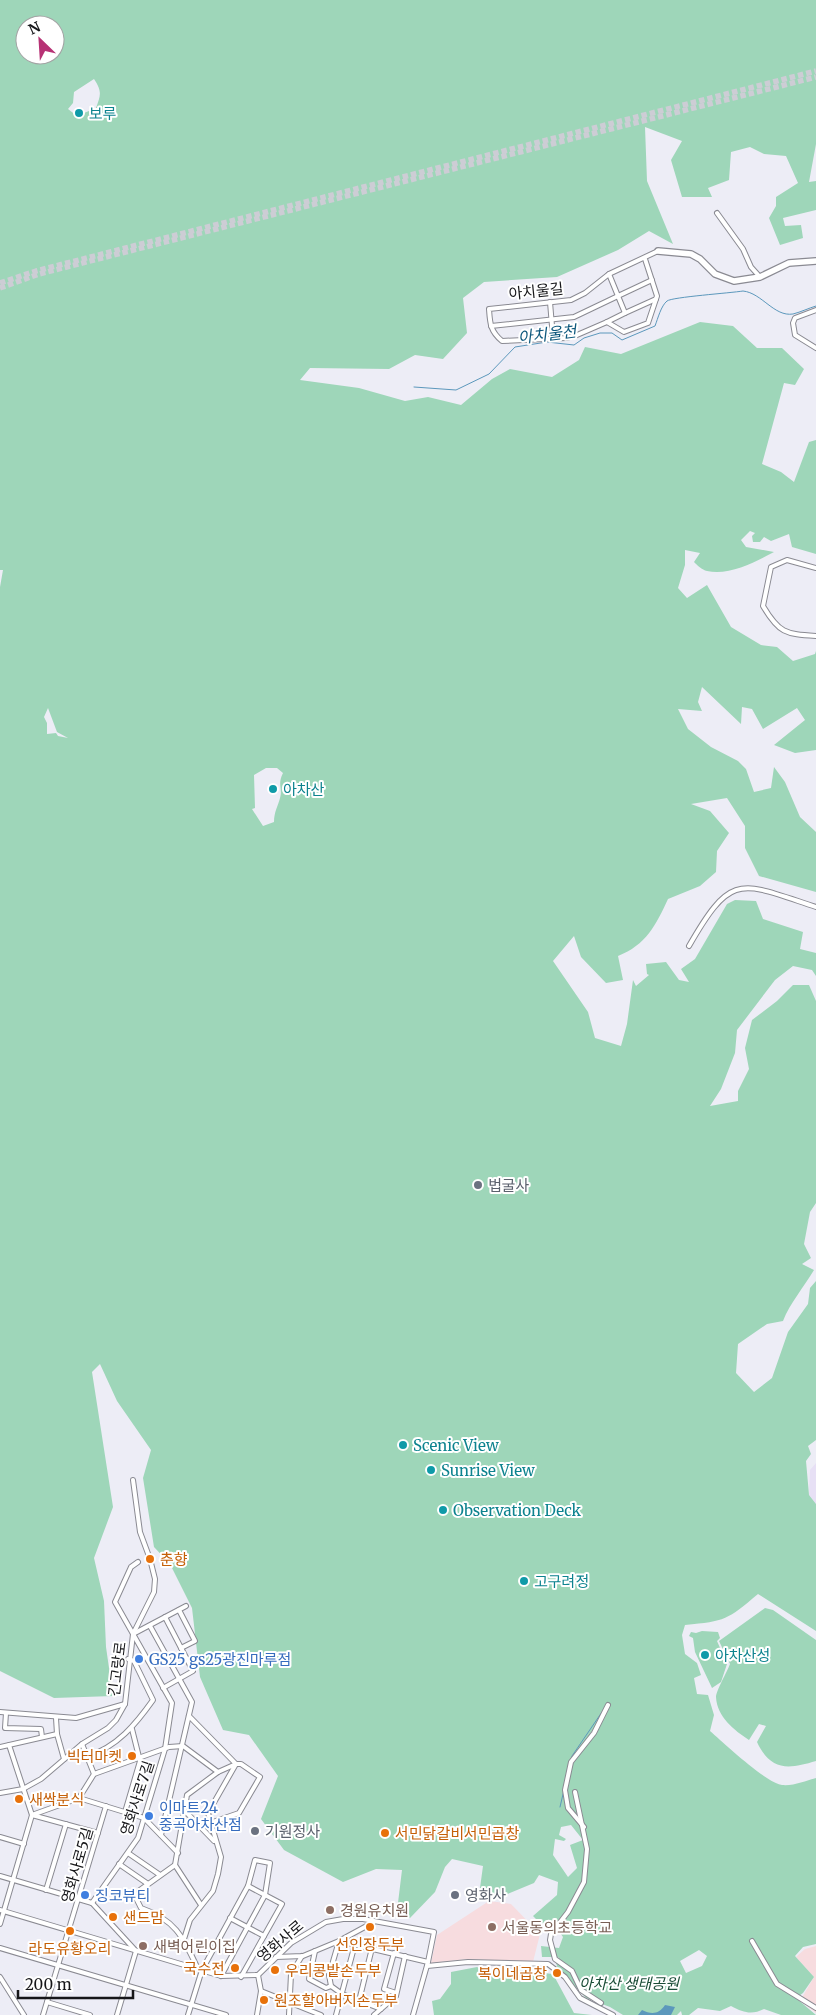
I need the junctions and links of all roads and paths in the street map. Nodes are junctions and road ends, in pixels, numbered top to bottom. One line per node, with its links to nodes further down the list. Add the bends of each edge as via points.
1 (717, 213): 6 (street)
2 (658, 251): 3 (street, 아치울길); 6 (street, 아치울길, via 691,254 715,274 734,281)
3 (645, 259): 5 (street, 아치울길); 7 (street)
4 (815, 261): 6 (street, 아치울길, via 789,264)
5 (609, 274): 8 (street); 10 (street, 아치울길, via 571,300)
6 (760, 277)
7 (652, 280): 8 (street); 9 (street, via 658,296)
8 (618, 296): 12 (street); 13 (street, via 574,317)
9 (656, 299): 12 (street); 14 (street, via 648,323 624,332)
10 (550, 302): 13 (street); 15 (street, 아치울길, via 489,308)
11 (816, 310): 17 (street, via 795,318 793,324 795,335)
12 (624, 313): 14 (street)
13 (552, 320): 15 (street); 16 (street)
14 (606, 322): 16 (street, via 577,336)
15 (491, 326): 16 (street, via 493,334 502,341)
16 (553, 338)
17 (816, 348)
18 (816, 568): 19 (street, via 787,560 771,567 763,606 774,624 790,634)
19 (816, 636)
20 (816, 907): 21 (street, via 741,887 714,904)
21 (689, 946)
22 (133, 1480): 28 (street, 긴고랑로, via 140,1532 155,1579 154,1592)
23 (138, 1562): 28 (street, 영화사로7길, via 131,1567 115,1602)
24 (186, 1606): 25 (street)
25 (180, 1610): 26 (street); 29 (street, via 195,1641)
26 (165, 1617): 27 (street); 29 (street)
27 (150, 1626): 28 (street); 31 (street)
28 (132, 1634): 30 (street, 긴고랑로); 32 (street, 영화사로7길)
29 (181, 1648): 31 (street, via 194,1670)
30 (128, 1659): 33 (street, 긴고랑로); 39 (street, via 134,1661 153,1700)
31 (179, 1679): 32 (street); 37 (street, via 192,1702)
32 (163, 1688): 46 (street, 영화사로7길, via 172,1704)
33 (125, 1704): 38 (street, via 76,1718); 42 (street, 긴고랑로, via 108,1728)
34 (608, 1705): 64 (street, via 594,1733 571,1762 565,1790 568,1808)
35 (0, 1712): 36 (street)
36 (6, 1713): 38 (street); 41 (street, via 6,1728 41,1729)
37 (190, 1716): 44 (street); 50 (street)
38 (56, 1718): 40 (street)
39 (132, 1730): 47 (street, via 103,1751); 48 (street)
40 (57, 1734): 41 (street); 49 (street)
41 (42, 1737): 43 (street)
42 (82, 1744): 47 (street); 49 (street, 긴고랑로)
43 (8, 1745): 45 (street); 53 (street)
44 (183, 1746): 46 (street); 51 (street); 66 (street)
45 (0, 1747)
46 (164, 1749): 48 (street); 61 (street, 영화사로7길)
47 (88, 1756): 52 (street)
48 (140, 1757): 52 (street); 59 (street)
49 (64, 1759): 53 (street, 긴고랑로)
50 (236, 1764): 51 (street); 62 (street, via 208,1813); 62 (street, via 260,1777 239,1813)
51 (218, 1772): 58 (street, via 188,1795)
52 (94, 1774): 56 (street)
53 (23, 1789): 55 (street, 긴고랑로); 60 (street)
54 (575, 1792): 64 (street)
55 (0, 1793)
56 (79, 1798): 57 (street); 60 (street)
57 (106, 1806): 59 (street); 65 (street, 영화사로5길)
58 (185, 1811): 68 (street); 71 (street)
59 (125, 1812): 61 (street)
60 (32, 1815): 63 (street); 69 (street)
61 (144, 1818): 66 (street); 70 (street, 영화사로7길, via 138,1838)
62 (210, 1823): 68 (street)
63 (66, 1824): 65 (street); 79 (street)
64 (584, 1827): 118 (street, via 587,1849 584,1882 550,1940 556,1959 572,1971 581,1990)
65 (98, 1833): 81 (street, 영화사로5길)
66 (160, 1835): 71 (street)
67 (0, 1837): 69 (street)
68 (215, 1842): 83 (street, via 221,1857 218,1874)
69 (24, 1844): 76 (street)
70 (128, 1853): 72 (street, 영화사로7길); 75 (street, 영화사로7길)
71 (178, 1853): 73 (street)
72 (119, 1864): 77 (street); 82 (street, 영화사로7길)
73 (175, 1865): 75 (street); 83 (street)
74 (0, 1876): 76 (street)
75 (160, 1876): 77 (street)
76 (13, 1880): 79 (street); 84 (street)
77 (148, 1884): 91 (street, via 136,1898 141,1908 171,1922)
78 (248, 1886): 80 (street); 80 (street, via 254,1860 270,1863); 85 (street)
79 (46, 1890): 81 (street)
80 (265, 1895): 88 (street); 90 (street, via 282,1904)
81 (79, 1900): 82 (street); 89 (street, 영화사로5길)
82 (92, 1903): 97 (street)
83 (201, 1905): 91 (street, via 190,1920)
84 (2, 1911): 87 (street); 89 (street, 영화사로)
85 (230, 1918): 88 (street); 105 (street)
86 (375, 1921): 92 (street); 102 (street, 영화사로, via 343,1918 326,1922 304,1933); 103 (street, 영화사로, via 434,1932)
87 (0, 1924)
88 (247, 1927): 90 (street); 107 (street)
89 (70, 1931): 97 (street, 영화사로); 104 (street, 영화사로5길)
90 (264, 1936): 109 (street)
91 (184, 1939): 105 (street)
92 (339, 1941): 94 (street); 98 (street); 111 (street, via 329,1975)
93 (752, 1941): 121 (street, via 777,1984)
94 (355, 1944): 96 (street); 114 (street)
95 (0, 1948): 104 (street)
96 (372, 1948): 99 (street); 115 (street)
97 (136, 1950): 105 (street, 영화사로); 110 (street)
98 (315, 1950): 100 (street); 111 (street, via 309,1979 326,1988)
99 (394, 1953): 101 (street); 113 (street, via 384,1989)
100 (303, 1956): 102 (street); 116 (street, via 291,1974)
101 (405, 1956): 103 (street); 113 (street)
102 (276, 1958): 106 (street, 영화사로)
103 (428, 1964): 135 (street); 136 (street, via 548,1964 565,1978 580,1998)
104 (59, 1965): 110 (street); 117 (street, 영화사로5길)
105 (200, 1970): 107 (street, 영화사로); 119 (street)
106 (258, 1975): 109 (street, 영화사로); 112 (street)
107 (221, 1976): 109 (street, 영화사로)
108 (0, 1977): 123 (street)
109 (241, 1977)
110 (126, 1985): 119 (street); 126 (street)
111 (331, 1986): 114 (street)
112 (261, 1991): 116 (street); 129 (street)
113 (396, 1993): 122 (street)
114 (342, 1994): 115 (street); 133 (street)
115 (359, 2000): 122 (street)
116 (291, 2001): 120 (street); 130 (street)
117 (47, 2002): 124 (street, 영화사로5길); 125 (street)
118 (601, 2003)
119 (191, 2005): 127 (street); 128 (street)
120 (307, 2008): 131 (street); 132 (street)
121 (816, 2008)
122 (381, 2009): 134 (street)
123 (24, 2015)
124 (43, 2015)
125 (90, 2015)
126 (117, 2015)
127 (188, 2015)
128 (226, 2015)
129 (257, 2015)
130 (289, 2015)
131 (306, 2015)
132 (321, 2015)
133 (336, 2015)
134 (374, 2015)
135 (413, 2015)
136 (613, 2015)

